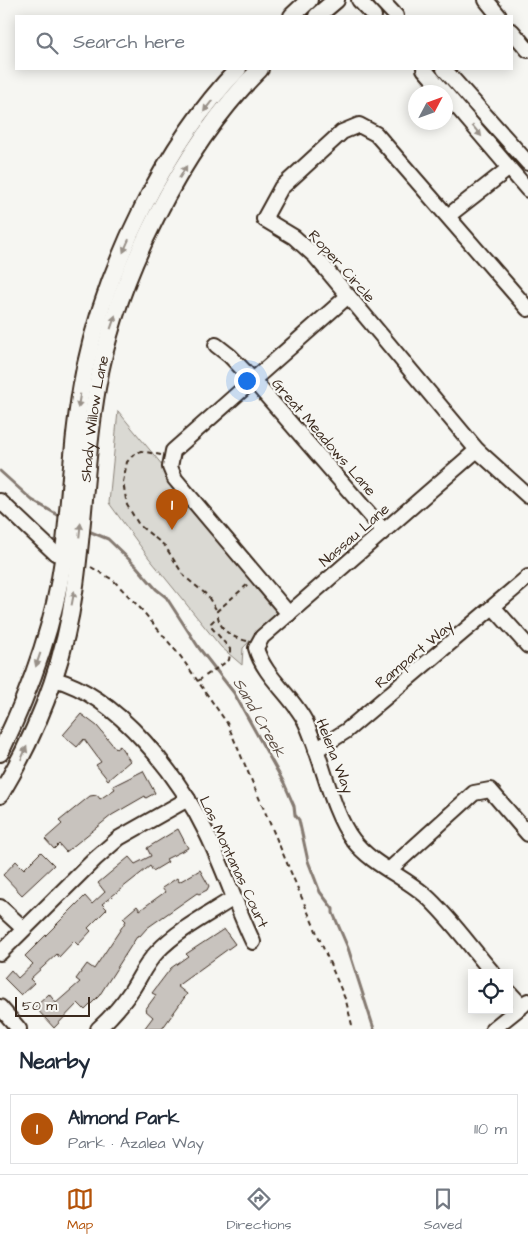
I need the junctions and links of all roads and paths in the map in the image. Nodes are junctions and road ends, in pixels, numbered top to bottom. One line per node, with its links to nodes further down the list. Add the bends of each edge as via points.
1 (309, 0): 6 (main road)
2 (336, 0): 7 (main road)
3 (359, 0): 8 (street)
4 (381, 0): 9 (street)
5 (486, 0): 10 (street)
6 (293, 15)
7 (318, 15)
8 (373, 15)
9 (395, 15)
10 (498, 15)
11 (513, 32): 12 (street)
12 (528, 50)
13 (237, 70): 22 (main road, Shady Willow Lane, one-way to 22, via 196,121 159,177)
14 (259, 70): 22 (main road, Shady Willow Lane, one-way to 14, via 214,124)
15 (425, 70): 17 (street)
16 (445, 70): 19 (street)
17 (438, 85)
18 (453, 103): 20 (street, one-way to 20)
19 (528, 162)
20 (508, 169): 21 (street); 23 (street)
21 (528, 190)
22 (151, 210): 33 (main road, Shady Willow Lane, via 116,268 90,349 76,421 75,505)
23 (448, 216): 24 (street, Roper Circle, via 376,134 359,124 342,132 281,188 264,219 308,250); 25 (street)
24 (348, 296): 27 (street); 28 (street, Roper Circle)
25 (528, 309)
26 (216, 345): 27 (street, Great Meadows Lane)
27 (253, 380): 29 (street, via 173,451); 32 (street, Great Meadows Lane)
28 (477, 450): 30 (street, Roper Circle); 32 (street, Nassau Lane)
29 (171, 462): 38 (path, via 150,452 141,451 133,455 127,462 123,482 127,505 139,525 165,546 184,576 207,595); 39 (street, via 175,479)
30 (528, 496)
31 (0, 501): 33 (street, via 56,553)
32 (384, 531): 39 (street, Nassau Lane)
33 (68, 551): 43 (main road, Shady Willow Lane, one-way to 33, via 74,593); 46 (main road, Shady Willow Lane, one-way to 46, via 45,640 18,716)
34 (94, 568): 44 (path, via 113,580 141,609)
35 (528, 577): 37 (street, Rampart Way)
36 (250, 583): 38 (path)
37 (494, 608): 42 (street); 45 (street, Rampart Way, via 346,732)
38 (217, 611): 40 (path)
39 (289, 614): 41 (street, Nassau Lane, via 262,637)
40 (217, 617): 41 (path, via 230,637); 44 (path, via 211,622 212,628 230,648 230,654 228,660)
41 (258, 646): 45 (street, Helena Way, via 259,660 291,699 306,723)
42 (528, 646)
43 (54, 679): 47 (main road, Shady Willow Lane, one-way to 43, via 21,760); 48 (street, Las Montanas Court, via 94,695 123,719)
44 (198, 681): 62 (path, via 227,723 346,1001)
45 (316, 750): 50 (street, Helena Way, via 352,839 373,860)
46 (0, 753)
47 (0, 795)
48 (188, 799): 51 (street, Las Montanas Court, via 207,835); 53 (street, via 119,838)
49 (528, 834): 50 (street, via 490,790 474,793)
50 (389, 870): 56 (street, Helena Way, via 425,895)
51 (232, 898): 54 (street, Las Montanas Court); 61 (street, via 157,952 114,1014)
52 (0, 907): 53 (street)
53 (23, 928): 55 (street)
54 (253, 942)
55 (0, 953)
56 (490, 969)
57 (513, 995): 58 (street)
58 (525, 1003): 63 (street)
59 (0, 1008): 60 (street)
60 (16, 1026)
61 (98, 1029)
62 (353, 1029)
63 (493, 1029)

